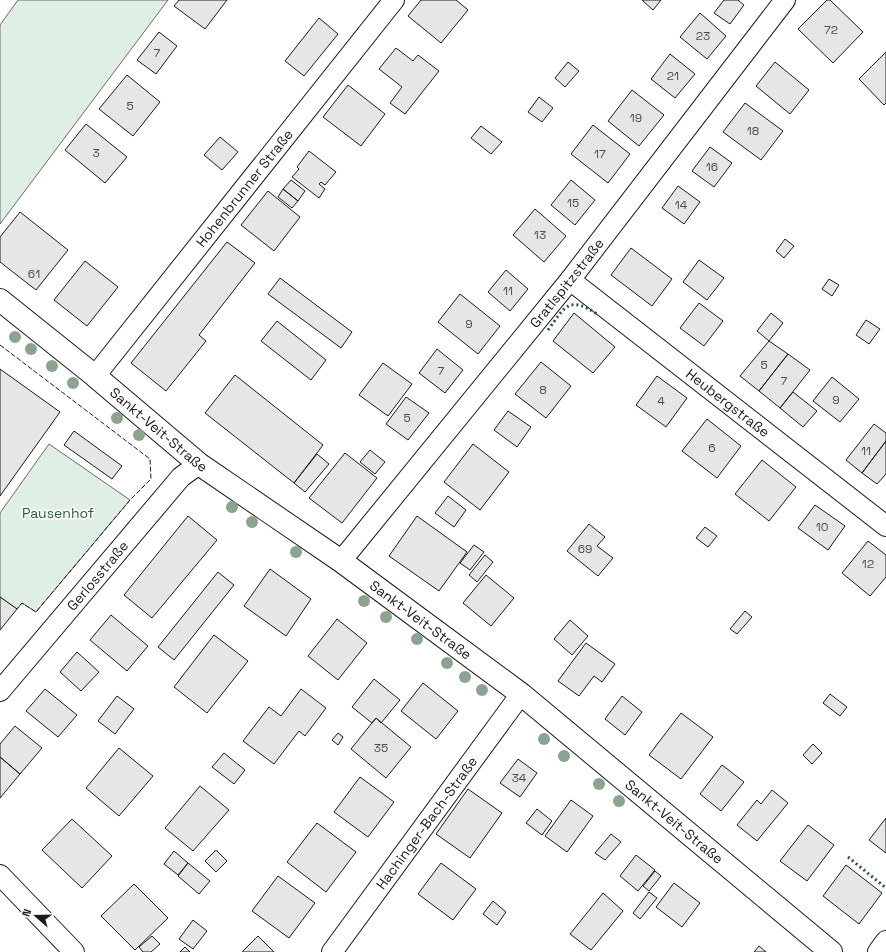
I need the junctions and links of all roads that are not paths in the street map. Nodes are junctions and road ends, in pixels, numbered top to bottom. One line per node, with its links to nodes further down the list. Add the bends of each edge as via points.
1 (394, 0): 5 (street, Hohenbrunner Straße)
2 (785, 0): 3 (street, Gratlspitzstraße)
3 (570, 280): 7 (street, Heubergstraße); 8 (street, Gratlspitzstraße)
4 (0, 300): 5 (street, Sankt-Veit-Straße)
5 (95, 376): 6 (street, Sankt-Veit-Straße)
6 (199, 464): 8 (street, Sankt-Veit-Straße); 9 (street, Gerlosstraße, via 182,477)
7 (886, 526)
8 (341, 560): 10 (street, Sankt-Veit-Straße)
9 (0, 691)
10 (521, 694): 14 (street, Hachinger-Bach-Straße); 15 (street, Sankt-Veit-Straße)
11 (0, 875): 13 (street)
12 (886, 941): 16 (street)
13 (74, 952)
14 (332, 952)
15 (831, 952)
16 (878, 952)

